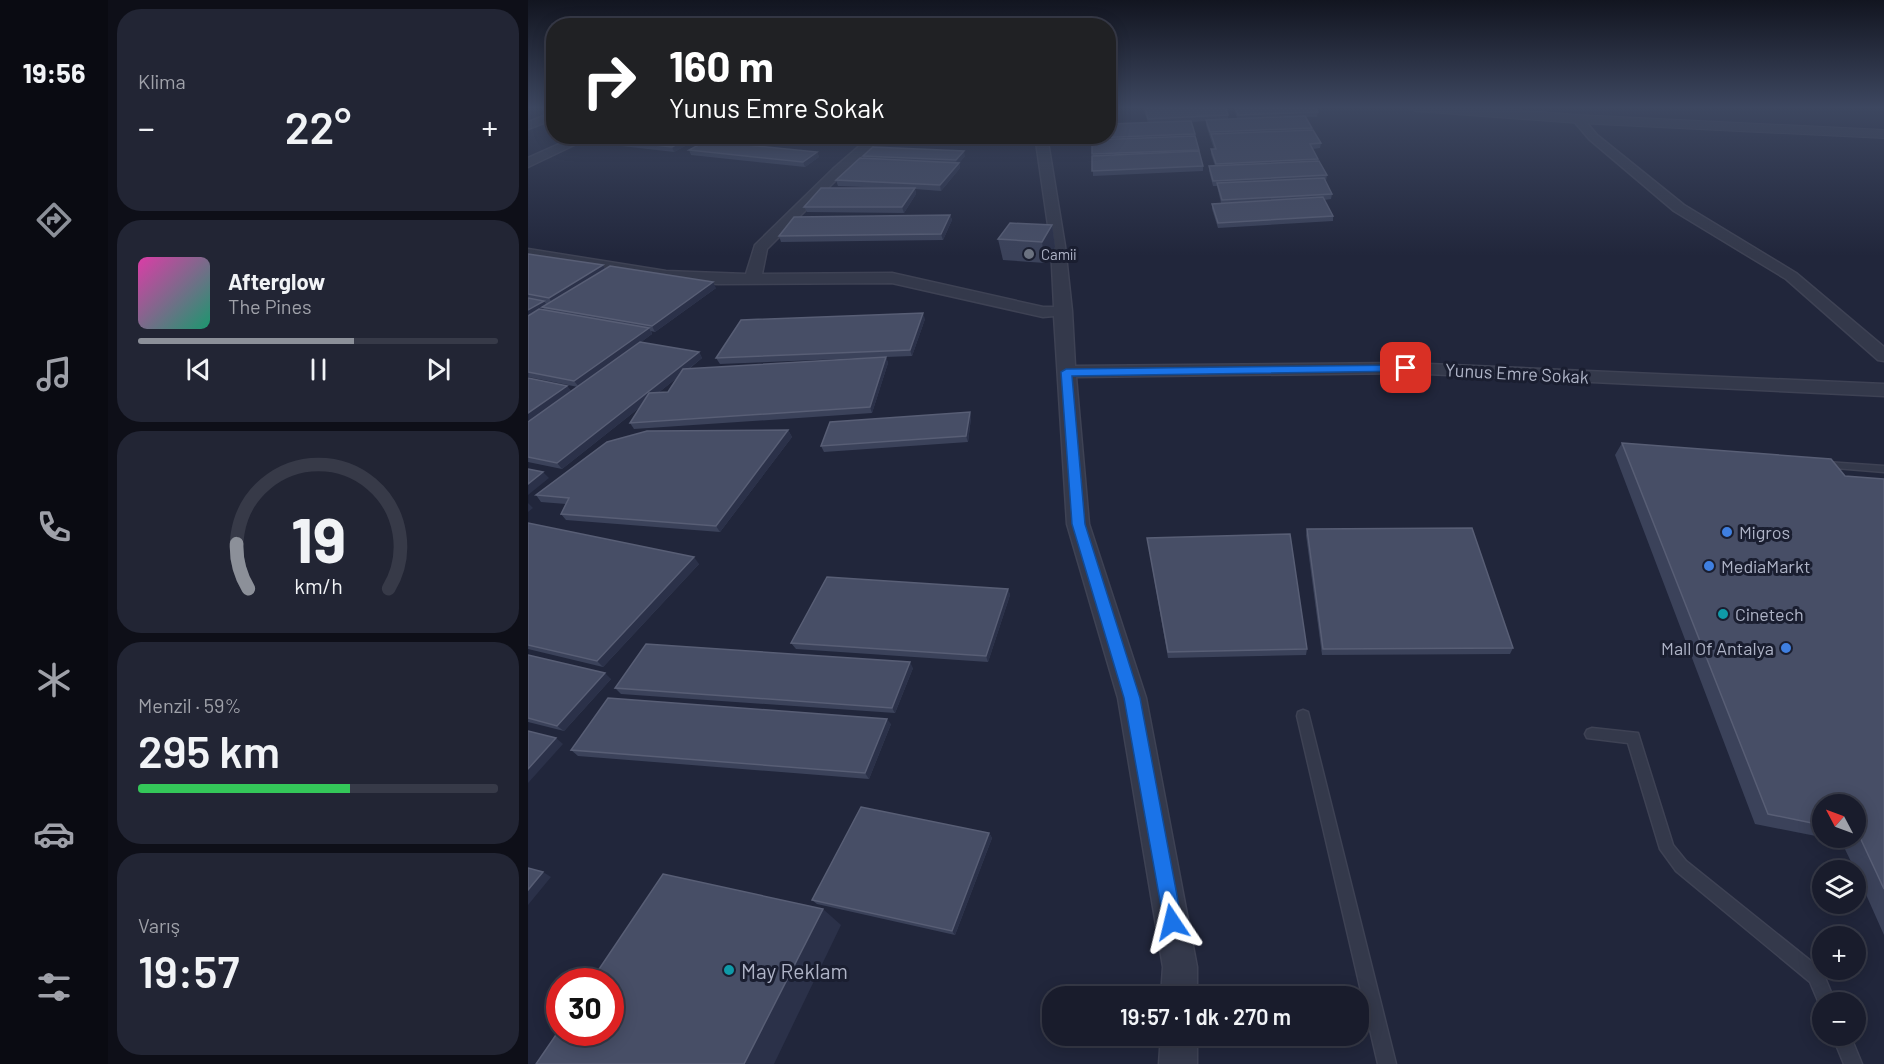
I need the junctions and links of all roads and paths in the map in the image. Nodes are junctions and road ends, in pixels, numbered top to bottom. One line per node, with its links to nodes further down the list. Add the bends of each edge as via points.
1 (542, 157): 5 (street)
2 (854, 157): 7 (street, via 760,248)
3 (1044, 157): 8 (street)
4 (1618, 157): 9 (street, via 1679,208 1791,276)
5 (528, 163)
6 (528, 254): 7 (street, via 666,276)
7 (753, 279): 8 (street, via 892,278 1042,312)
8 (1064, 311): 10 (street)
9 (1884, 356)
10 (1066, 372): 11 (street, Yunus Emre Sokak, via 1406,368); 16 (street, via 1078,524 1132,698 1180,967)
11 (1884, 390)
12 (1826, 465): 13 (lane)
13 (1884, 469)
14 (1303, 716): 21 (lane)
15 (1593, 734): 17 (lane, via 1633,737 1667,849 1681,866 1816,976)
16 (1179, 986)
17 (1823, 992)
18 (1179, 1046): 20 (street)
19 (1846, 1046): 22 (lane)
20 (1178, 1064)
21 (1387, 1064)
22 (1853, 1064)

